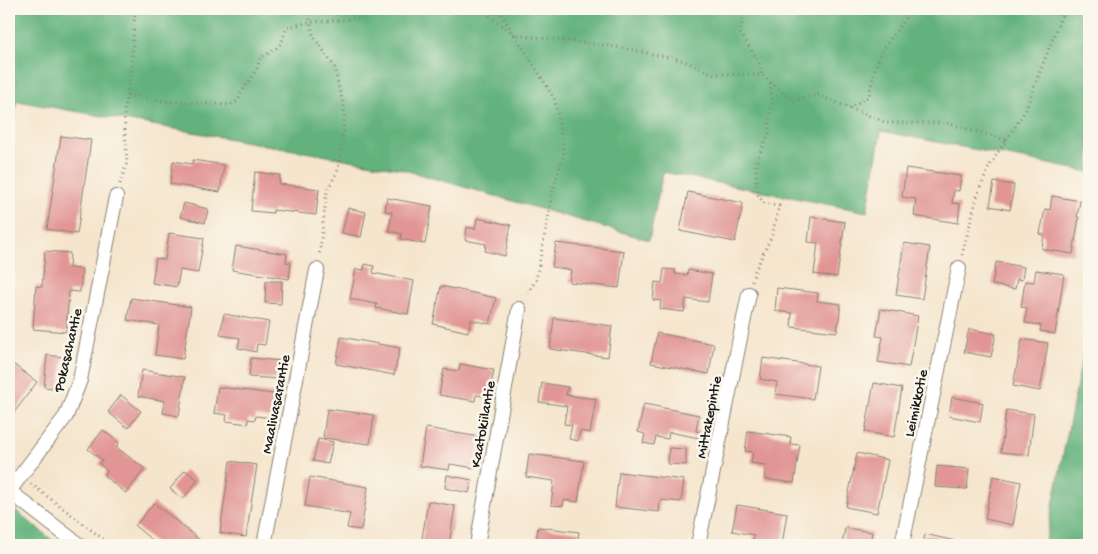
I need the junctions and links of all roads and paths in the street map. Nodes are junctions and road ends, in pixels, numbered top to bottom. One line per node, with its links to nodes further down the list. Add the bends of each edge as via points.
1 (135, 9): 13 (path)
2 (308, 9): 9 (path)
3 (384, 9): 9 (path, via 360,17)
4 (482, 9): 10 (path)
5 (500, 9): 10 (path)
6 (744, 9): 11 (path, via 740,33 758,60)
7 (912, 9): 14 (path, via 882,50 869,96)
8 (1064, 9): 15 (path, via 1025,111)
9 (310, 22): 13 (path, via 284,32 273,51 260,58 238,101 230,105 164,102); 18 (path, via 312,35 335,68 344,105 338,170 327,191)
10 (515, 35): 11 (path, via 612,46 682,60 713,74); 20 (path, via 555,100 564,154 554,186 536,280)
11 (762, 75): 12 (path)
12 (770, 82): 14 (path, via 793,101 818,95); 19 (path, via 769,134 756,165 757,194 765,204 779,206)
13 (127, 95): 16 (path, via 124,112 127,163)
14 (849, 108): 15 (path, via 887,123 947,123)
15 (1006, 140): 17 (path, via 978,193)
16 (116, 197): 21 (street, Pokasahantie, via 80,380 66,416)
17 (959, 268): 28 (street, Leimikkotie)
18 (317, 270): 25 (street, Maalivasarantie)
19 (749, 294): 27 (street, Mittakepintie)
20 (519, 309): 26 (street, Kaatokiilantie)
21 (21, 476): 22 (street, Pokasahantie); 24 (path)
22 (9, 491): 23 (street)
23 (80, 545)
24 (111, 545)
25 (264, 545)
26 (477, 545)
27 (698, 545)
28 (902, 545)

